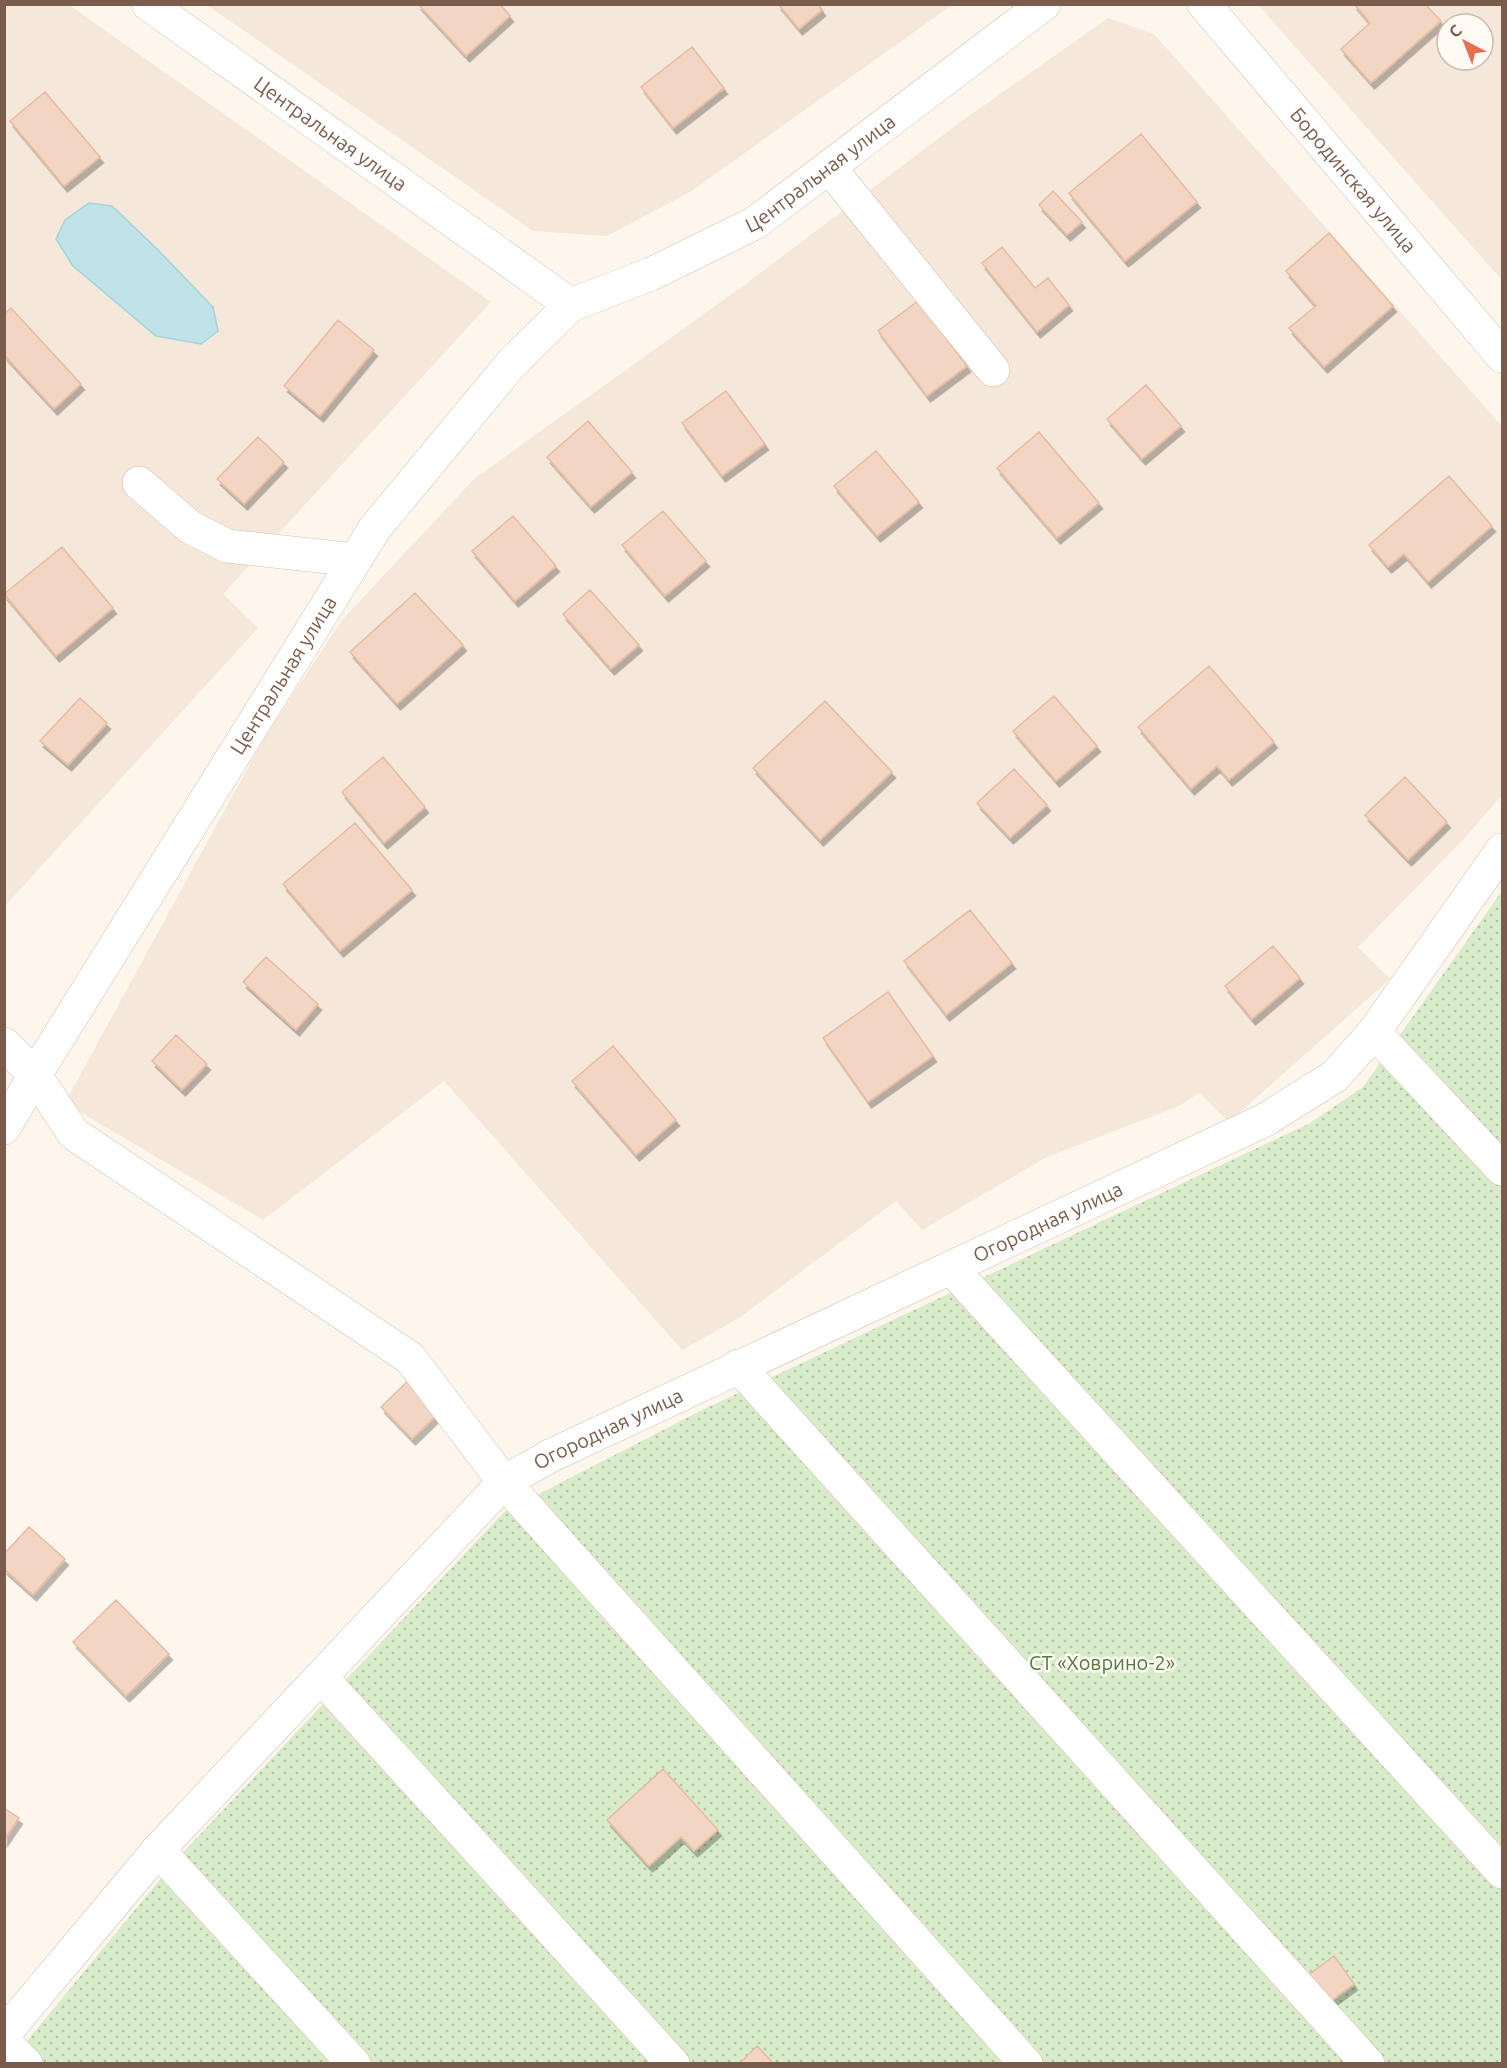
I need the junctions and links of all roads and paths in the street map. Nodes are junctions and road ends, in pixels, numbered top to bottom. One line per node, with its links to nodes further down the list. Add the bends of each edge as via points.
1 (148, 4): 5 (street, Центральная улица)
2 (1044, 4): 4 (street, Центральная улица)
3 (1204, 4): 6 (street, Бородинская улица)
4 (829, 167): 5 (street, Центральная улица, via 755,223 651,274); 7 (street)
5 (571, 305): 9 (street, Центральная улица, via 512,364 375,528)
6 (1503, 356)
7 (993, 370)
8 (139, 483): 9 (street, via 190,527 227,546)
9 (355, 560): 13 (street, Центральная улица)
10 (1503, 850): 11 (street, Огородная улица)
11 (1374, 1032): 15 (street); 16 (street, Огородная улица, via 1335,1076 1265,1120)
12 (4, 1044): 13 (street)
13 (35, 1076): 14 (street, Центральная улица); 18 (street, via 74,1134 410,1358)
14 (4, 1128)
15 (1503, 1169)
16 (951, 1268): 17 (street, Огородная улица); 21 (street)
17 (738, 1366): 18 (street, Огородная улица); 28 (street)
18 (504, 1482): 19 (street, Огородная улица); 27 (street)
19 (321, 1677): 20 (street, Огородная улица); 26 (street)
20 (158, 1850): 22 (street, Огородная улица); 25 (street)
21 (1503, 1872)
22 (4, 2034)
23 (4, 2041): 24 (street)
24 (26, 2064)
25 (354, 2064)
26 (673, 2064)
27 (1026, 2064)
28 (1368, 2064)

